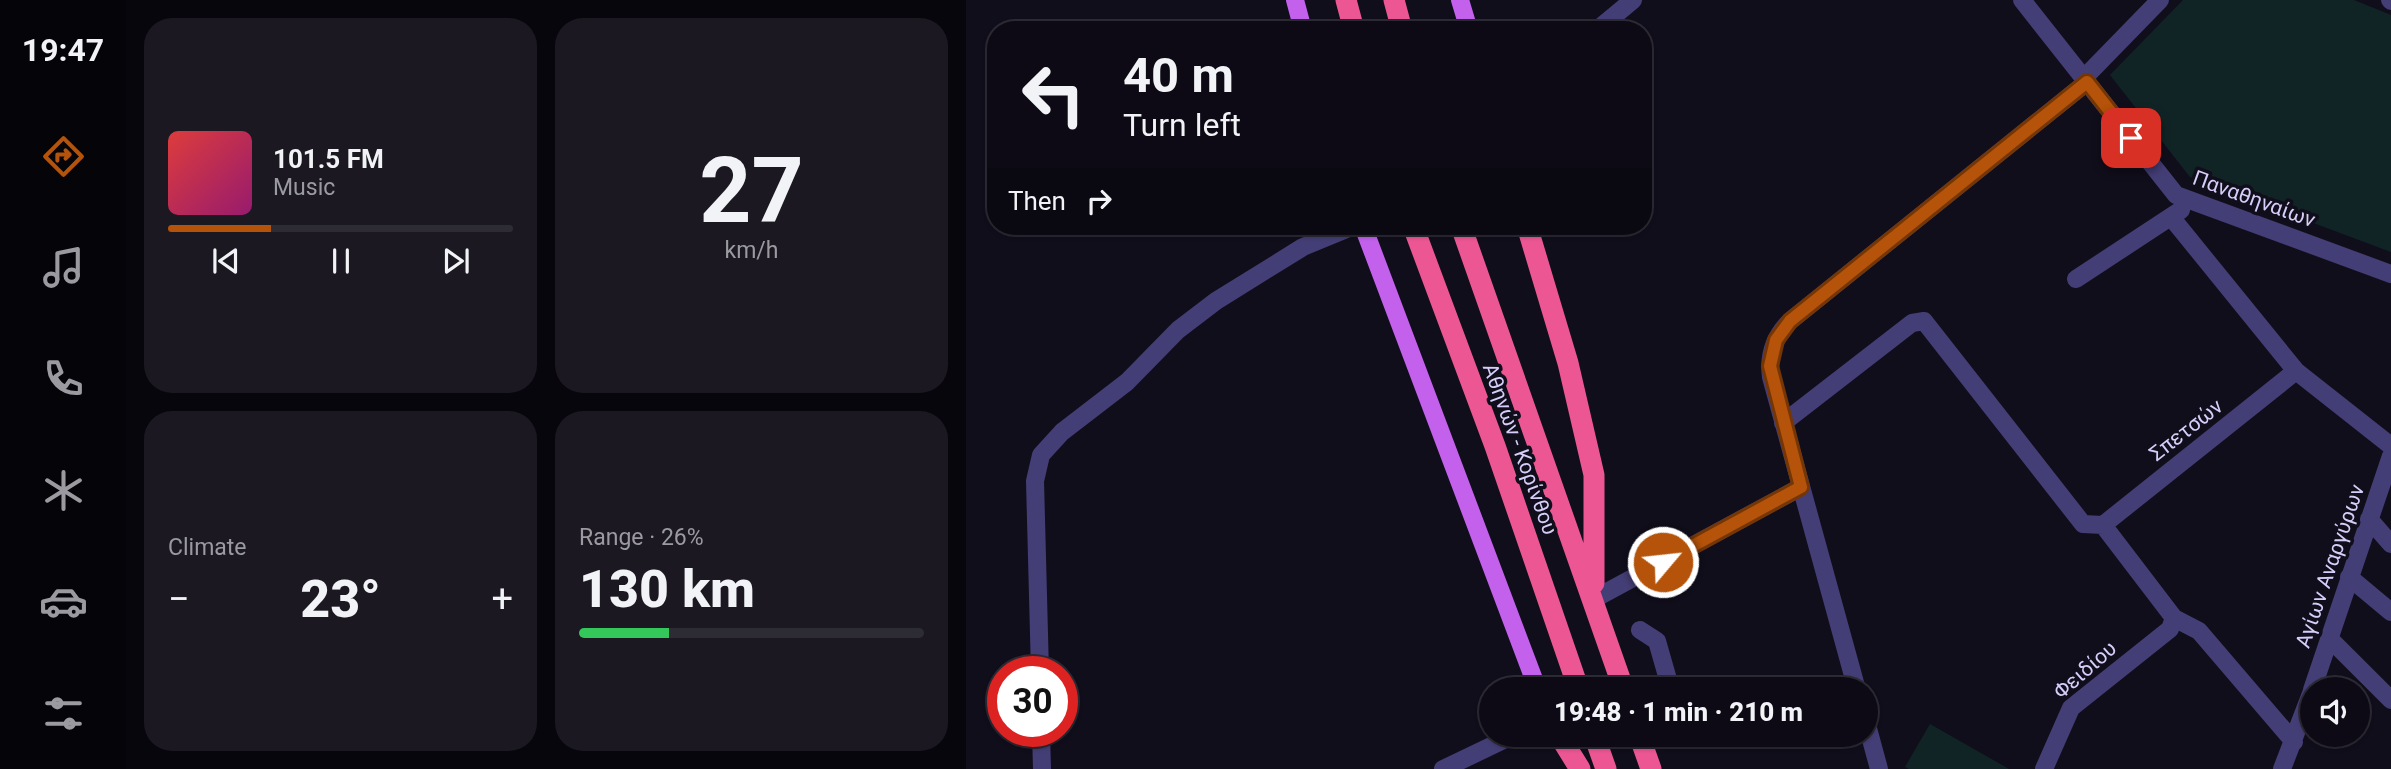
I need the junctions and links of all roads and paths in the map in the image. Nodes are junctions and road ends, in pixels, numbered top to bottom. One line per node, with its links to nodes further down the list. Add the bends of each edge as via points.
1 (1294, 0): 8 (main road)
2 (1346, 0): 9 (highway)
3 (1394, 0): 10 (highway)
4 (1460, 0): 11 (main road)
5 (1633, 0): 12 (street)
6 (2022, 0): 13 (street, Παναθηναίων)
7 (2160, 0): 13 (street)
8 (1300, 21)
9 (1352, 21)
10 (1400, 21)
11 (1466, 21)
12 (1608, 21)
13 (2085, 80): 14 (street, Παναθηναίων, via 2176,195); 24 (street, via 1786,326 1776,340 1770,363)
14 (2194, 201): 15 (street); 21 (street, Παναθηναίων)
15 (2171, 217): 22 (street); 23 (street)
16 (1332, 235): 37 (street, via 1303,247 1216,301 1041,455 1035,481)
17 (1366, 235): 38 (main road)
18 (1416, 235): 39 (highway, Αθηνών - Κορίνθου)
19 (1464, 235): 32 (highway, Αθηνών - Κορίνθου)
20 (1530, 235): 32 (highway, via 1568,362 1594,475)
21 (2391, 275)
22 (2076, 279)
23 (2296, 371): 25 (street); 29 (street, Σπετσών)
24 (1783, 423): 27 (street); 29 (street, via 1912,323 1924,321 2083,524)
25 (2391, 446)
26 (2391, 456): 28 (street, Αγίων Αναργύρων)
27 (1801, 487): 32 (street); 42 (street)
28 (2369, 519): 30 (street); 31 (street, Αγίων Αναργύρων)
29 (2103, 525): 34 (street)
30 (2391, 544)
31 (2348, 577): 33 (street); 36 (street, Αγίων Αναργύρων)
32 (1594, 599): 40 (highway, Αθηνών - Κορίνθου)
33 (2391, 611)
34 (2174, 618): 46 (street, via 2199,631); 59 (street, Φειδίου, via 2170,629 2071,708)
35 (1640, 631): 41 (street, via 1657,641)
36 (2329, 638): 43 (street, Αγίων Αναργύρων); 44 (street)
37 (1040, 656)
38 (1533, 677)
39 (1575, 677)
40 (1620, 677)
41 (1667, 677)
42 (1853, 677)
43 (2316, 677)
44 (2391, 700)
45 (2300, 725): 46 (street, Αγίων Αναργύρων)
46 (2294, 742): 60 (street, Αγίων Αναργύρων)
47 (1041, 747): 53 (street)
48 (1489, 747): 54 (street)
49 (1566, 747): 55 (highway)
50 (1598, 747): 56 (highway)
51 (1643, 747): 57 (highway)
52 (1873, 747): 58 (street)
53 (1042, 769)
54 (1443, 769)
55 (1580, 769)
56 (1606, 769)
57 (1651, 769)
58 (1879, 769)
59 (2044, 769)
60 (2282, 769)

